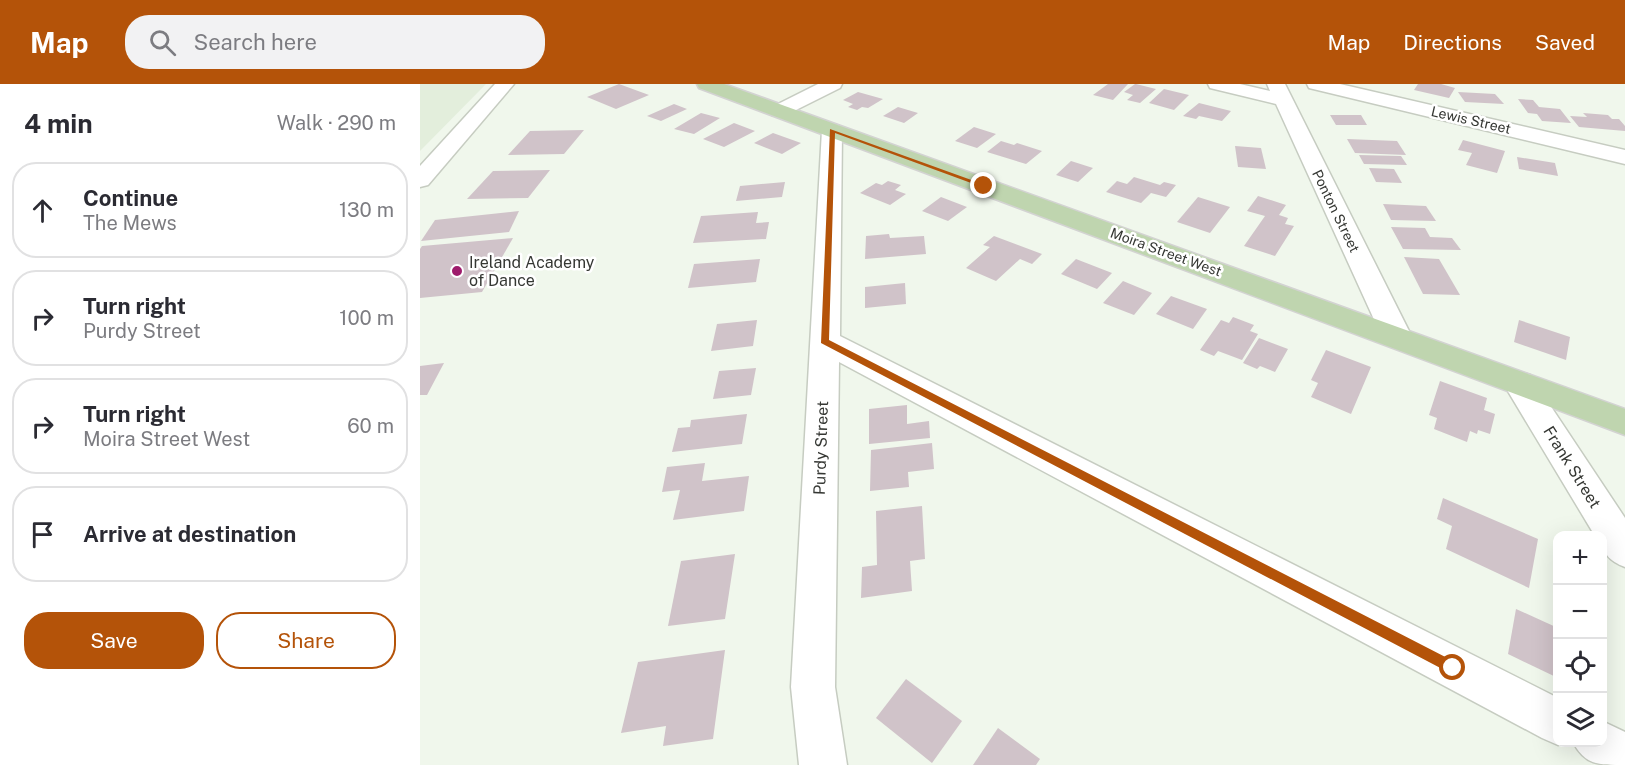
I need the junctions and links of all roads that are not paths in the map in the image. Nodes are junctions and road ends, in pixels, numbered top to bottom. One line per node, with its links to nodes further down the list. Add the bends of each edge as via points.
1 (505, 84): 10 (street)
2 (706, 84): 7 (main road, Moira Street West)
3 (833, 84): 7 (street)
4 (1217, 84): 6 (street)
5 (1317, 84): 9 (street, Lewis Street)
6 (1279, 92): 11 (street, Ponton Street)
7 (779, 111): 8 (main road, Moira Street West)
8 (832, 130): 11 (main road, Moira Street West); 12 (street, Purdy Street)
9 (1625, 157)
10 (420, 180)
11 (1397, 337): 13 (main road, Moira Street West)
12 (824, 341): 16 (street); 19 (street, Purdy Street, via 813,687)
13 (1519, 383): 14 (main road, Moira Street West); 15 (street, Frank Street)
14 (1625, 422)
15 (1625, 550)
16 (1553, 720)
17 (1606, 747): 18 (street)
18 (1625, 757)
19 (823, 765)

